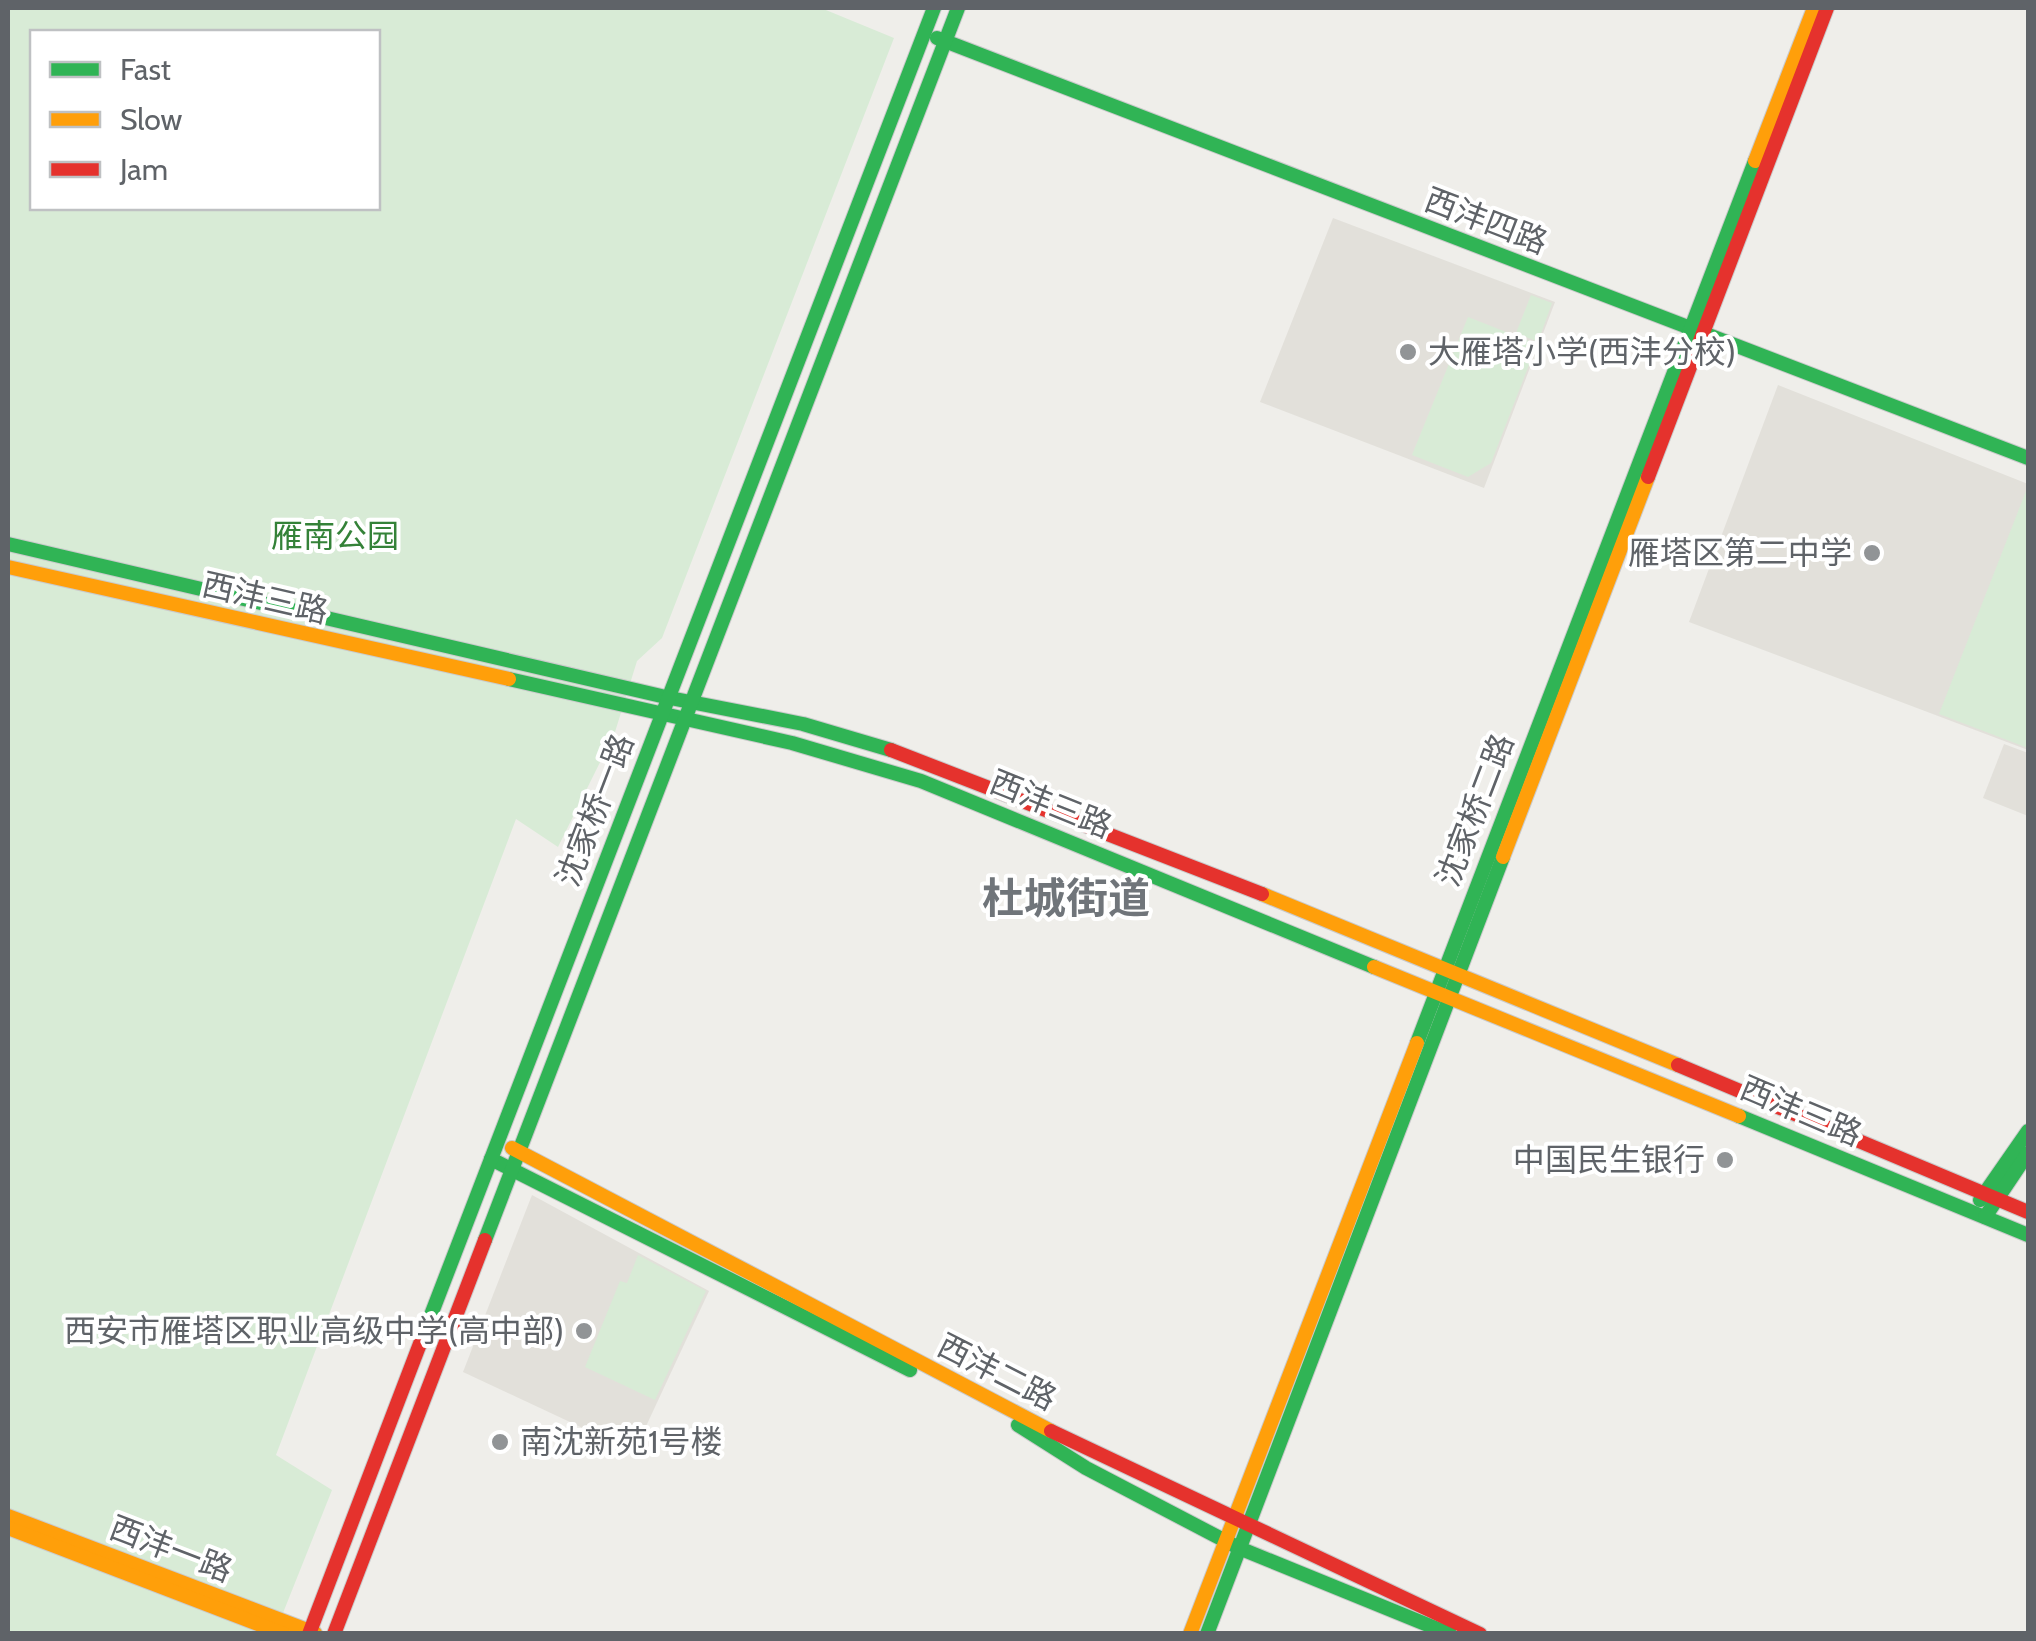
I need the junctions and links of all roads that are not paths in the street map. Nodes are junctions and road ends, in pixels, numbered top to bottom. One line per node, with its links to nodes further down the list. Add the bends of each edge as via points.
1 (934, 8): 5 (street, 沈家桥一路)
2 (958, 8): 6 (street, 沈家桥一路)
3 (1814, 8): 7 (street, 沈家桥二路)
4 (1827, 8): 7 (street, 沈家桥二路)
5 (924, 33): 6 (street, 西沣四路); 11 (street, 沈家桥一路)
6 (945, 41): 7 (street, 西沣四路); 12 (street, 沈家桥一路)
7 (1696, 331): 8 (street, 西沣四路); 15 (street, 沈家桥二路)
8 (2028, 458)
9 (8, 544): 11 (street, 西沣三路)
10 (8, 567): 13 (street, 西沣三路)
11 (670, 698): 12 (street, 西沣三路); 13 (street, 沈家桥一路)
12 (690, 702): 14 (street, 沈家桥一路); 15 (street, 西沣三路, via 803,724 926,760)
13 (660, 716): 14 (street, 西沣三路); 19 (street, 沈家桥一路)
14 (685, 722): 16 (street, 西沣三路, via 792,743 921,781); 20 (street, 沈家桥一路)
15 (1450, 970): 16 (street, 沈家桥二路); 17 (street, 沈家桥二路); 24 (street, 西沣三路)
16 (1435, 988): 17 (street, 西沣三路); 29 (street, 沈家桥二路)
17 (1451, 995): 26 (street, 西沣三路); 29 (street, 沈家桥二路)
18 (2028, 1131): 24 (street)
19 (498, 1140): 20 (street, 西沣二路); 22 (street, 沈家桥一路)
20 (519, 1152): 23 (street, 沈家桥一路); 29 (street, 西沣二路, via 1000,1406)
21 (2028, 1154): 24 (street)
22 (491, 1160): 23 (street, 西沣二路); 33 (street, 沈家桥一路)
23 (512, 1171): 31 (street, 西沣二路, via 1030,1431); 35 (street, 沈家桥一路)
24 (1991, 1197): 25 (street, 西沣三路); 26 (street)
25 (2028, 1212)
26 (1978, 1214): 27 (street, 西沣三路)
27 (2028, 1236)
28 (8, 1516): 33 (street, 西沣一路)
29 (1240, 1523): 31 (street, 沈家桥二路); 32 (street, 沈家桥二路); 39 (street, 西沣二路)
30 (8, 1528): 34 (street, 西沣一路)
31 (1224, 1540): 32 (street, 西沣二路); 36 (street, 沈家桥二路)
32 (1240, 1548): 37 (street, 沈家桥二路); 38 (street, 西沣二路)
33 (311, 1633)
34 (284, 1634)
35 (334, 1634)
36 (1190, 1634)
37 (1207, 1634)
38 (1450, 1634)
39 (1480, 1634)

